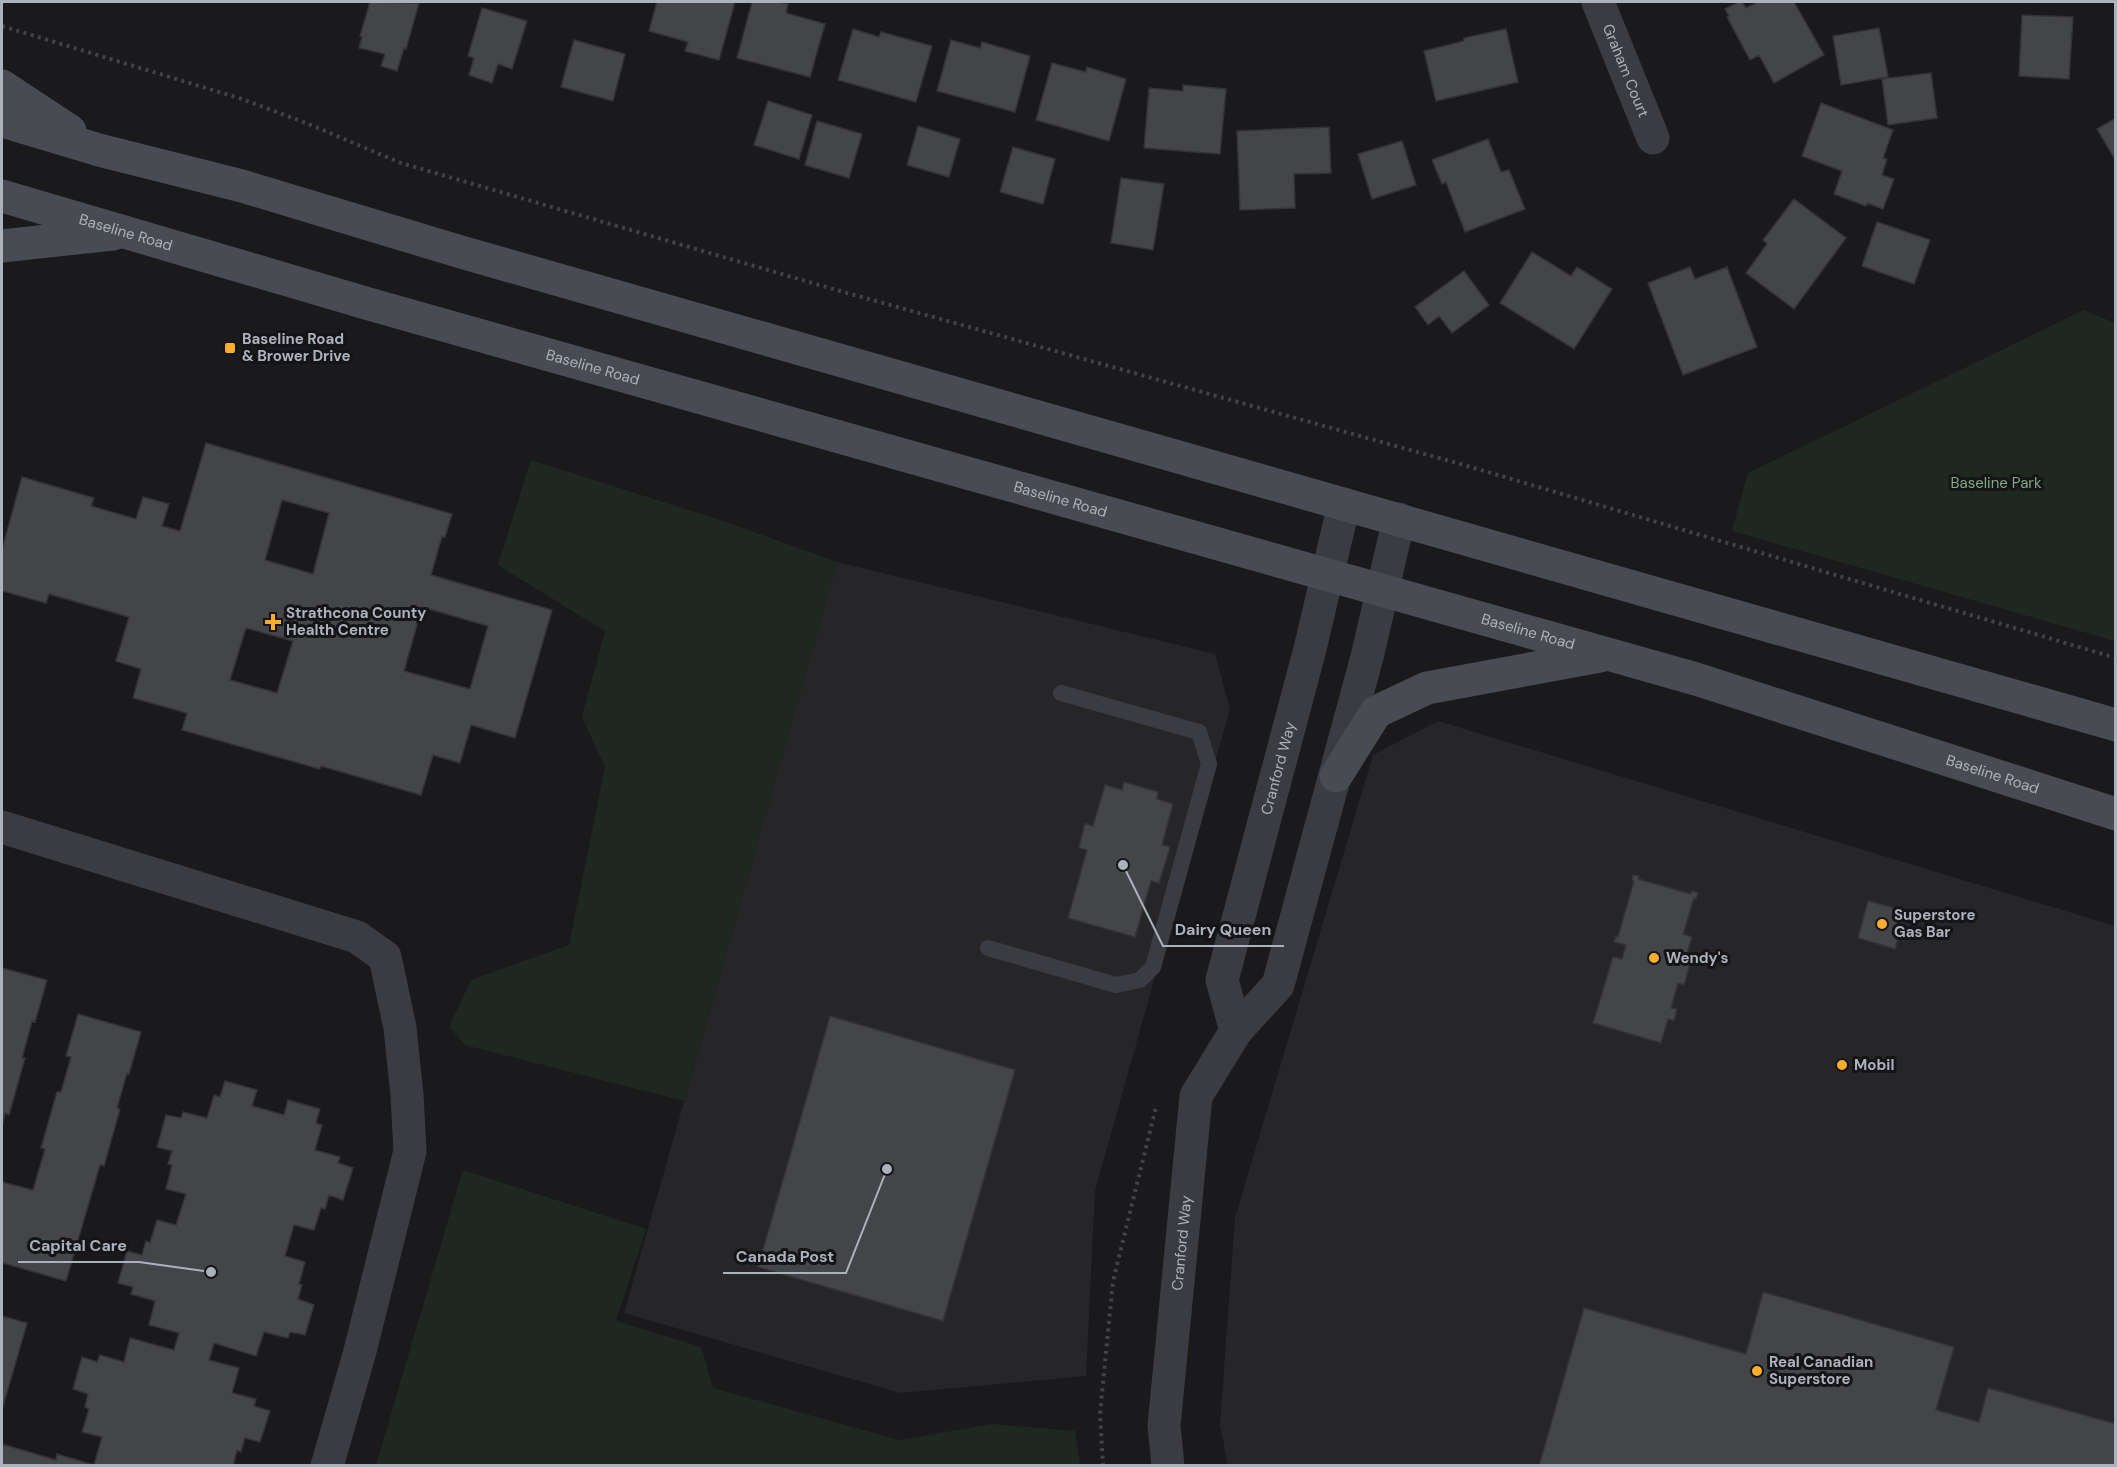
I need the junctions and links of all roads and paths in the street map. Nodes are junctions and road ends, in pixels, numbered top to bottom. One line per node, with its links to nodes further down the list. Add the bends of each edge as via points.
1 (1598, 2): 5 (street, Graham Court)
2 (2, 26): 15 (path, via 242,99 401,163 840,291 1464,465)
3 (2, 86): 6 (main road)
4 (2, 121): 6 (main road)
5 (1653, 138)
6 (99, 150): 10 (main road, via 242,186)
7 (2, 196): 8 (main road, Baseline Road)
8 (130, 232): 9 (main road); 12 (main road, Baseline Road)
9 (2, 246)
10 (1344, 504): 11 (main road); 12 (street, Cranford Way)
11 (1399, 519): 13 (street, Cranford Way); 17 (main road)
12 (1326, 576): 13 (main road, Baseline Road); 22 (street, Cranford Way, via 1222,980)
13 (1381, 591): 14 (main road, Baseline Road); 18 (street, Cranford Way)
14 (1605, 655): 18 (main road, via 1427,688 1376,712); 19 (main road, Baseline Road, via 1696,680)
15 (2115, 658)
16 (1062, 693): 21 (lane, via 1199,732 1209,764 1153,967 1140,980 1116,985)
17 (2115, 725)
18 (1336, 776): 22 (street, Cranford Way, via 1278,986)
19 (2115, 814)
20 (2, 826): 24 (street, via 357,937 385,957 400,1028 410,1151)
21 (988, 948)
22 (1236, 1031): 26 (street, Cranford Way, via 1196,1096 1164,1426)
23 (1156, 1107): 25 (path, via 1113,1281 1100,1414)
24 (327, 1466)
25 (1103, 1466)
26 (1168, 1466)

